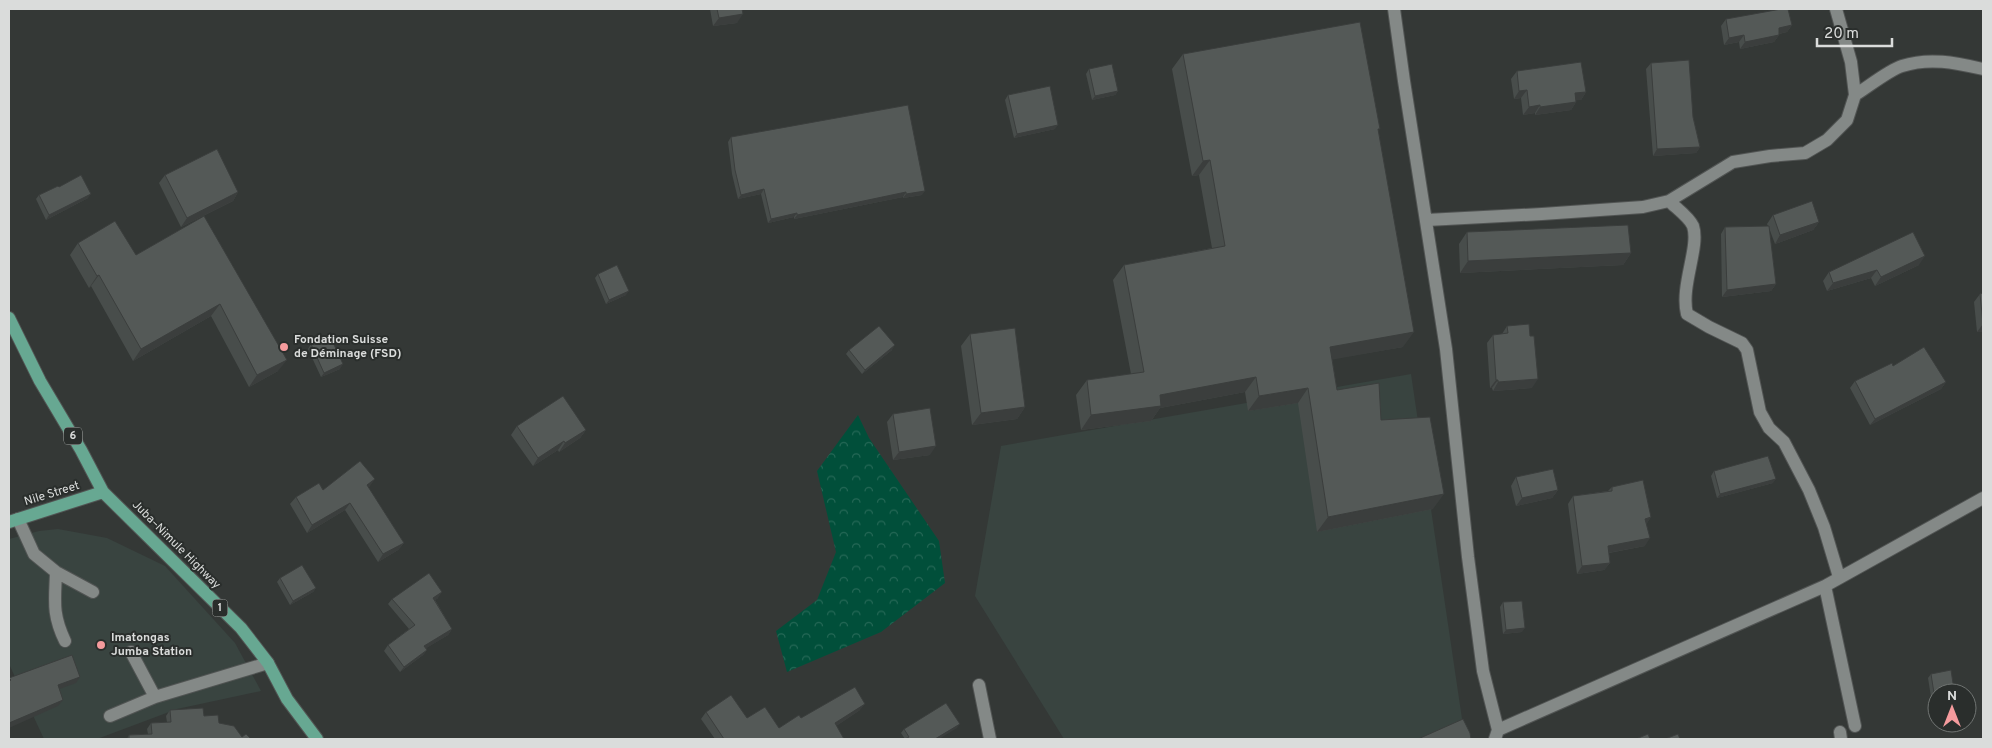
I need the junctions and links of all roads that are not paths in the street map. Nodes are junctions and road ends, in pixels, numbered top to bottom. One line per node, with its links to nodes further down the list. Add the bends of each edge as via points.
1 (1394, 9): 6 (street)
2 (1836, 9): 4 (street)
3 (1983, 69): 4 (street, via 1936,60 1901,66)
4 (1856, 94): 5 (street, via 1847,120 1826,140 1805,153 1733,162)
5 (1669, 201): 6 (street, via 1624,208); 12 (street, via 1692,225 1694,237 1684,302 1687,314 1742,343 1760,412 1769,428 1784,442 1809,490)
6 (1427, 220): 22 (street, via 1446,348 1468,557)
7 (9, 318): 8 (main road, 6, via 40,381)
8 (104, 492): 10 (main road, Nile Street); 17 (main road, Juba–Nimule Highway / 1, via 241,628)
9 (1983, 498): 12 (street)
10 (13, 520): 11 (street, via 34,554)
11 (56, 572): 14 (street); 15 (street, via 55,610)
12 (1839, 578): 13 (street)
13 (1825, 586): 21 (street); 22 (street)
14 (93, 592)
15 (65, 641)
16 (131, 652): 19 (street)
17 (268, 664): 19 (street); 23 (main road, Juba–Nimule Highway / 1, via 287,699)
18 (979, 685): 24 (street)
19 (155, 697): 20 (street)
20 (110, 716)
21 (1855, 726)
22 (1496, 735)
23 (317, 739)
24 (990, 739)

